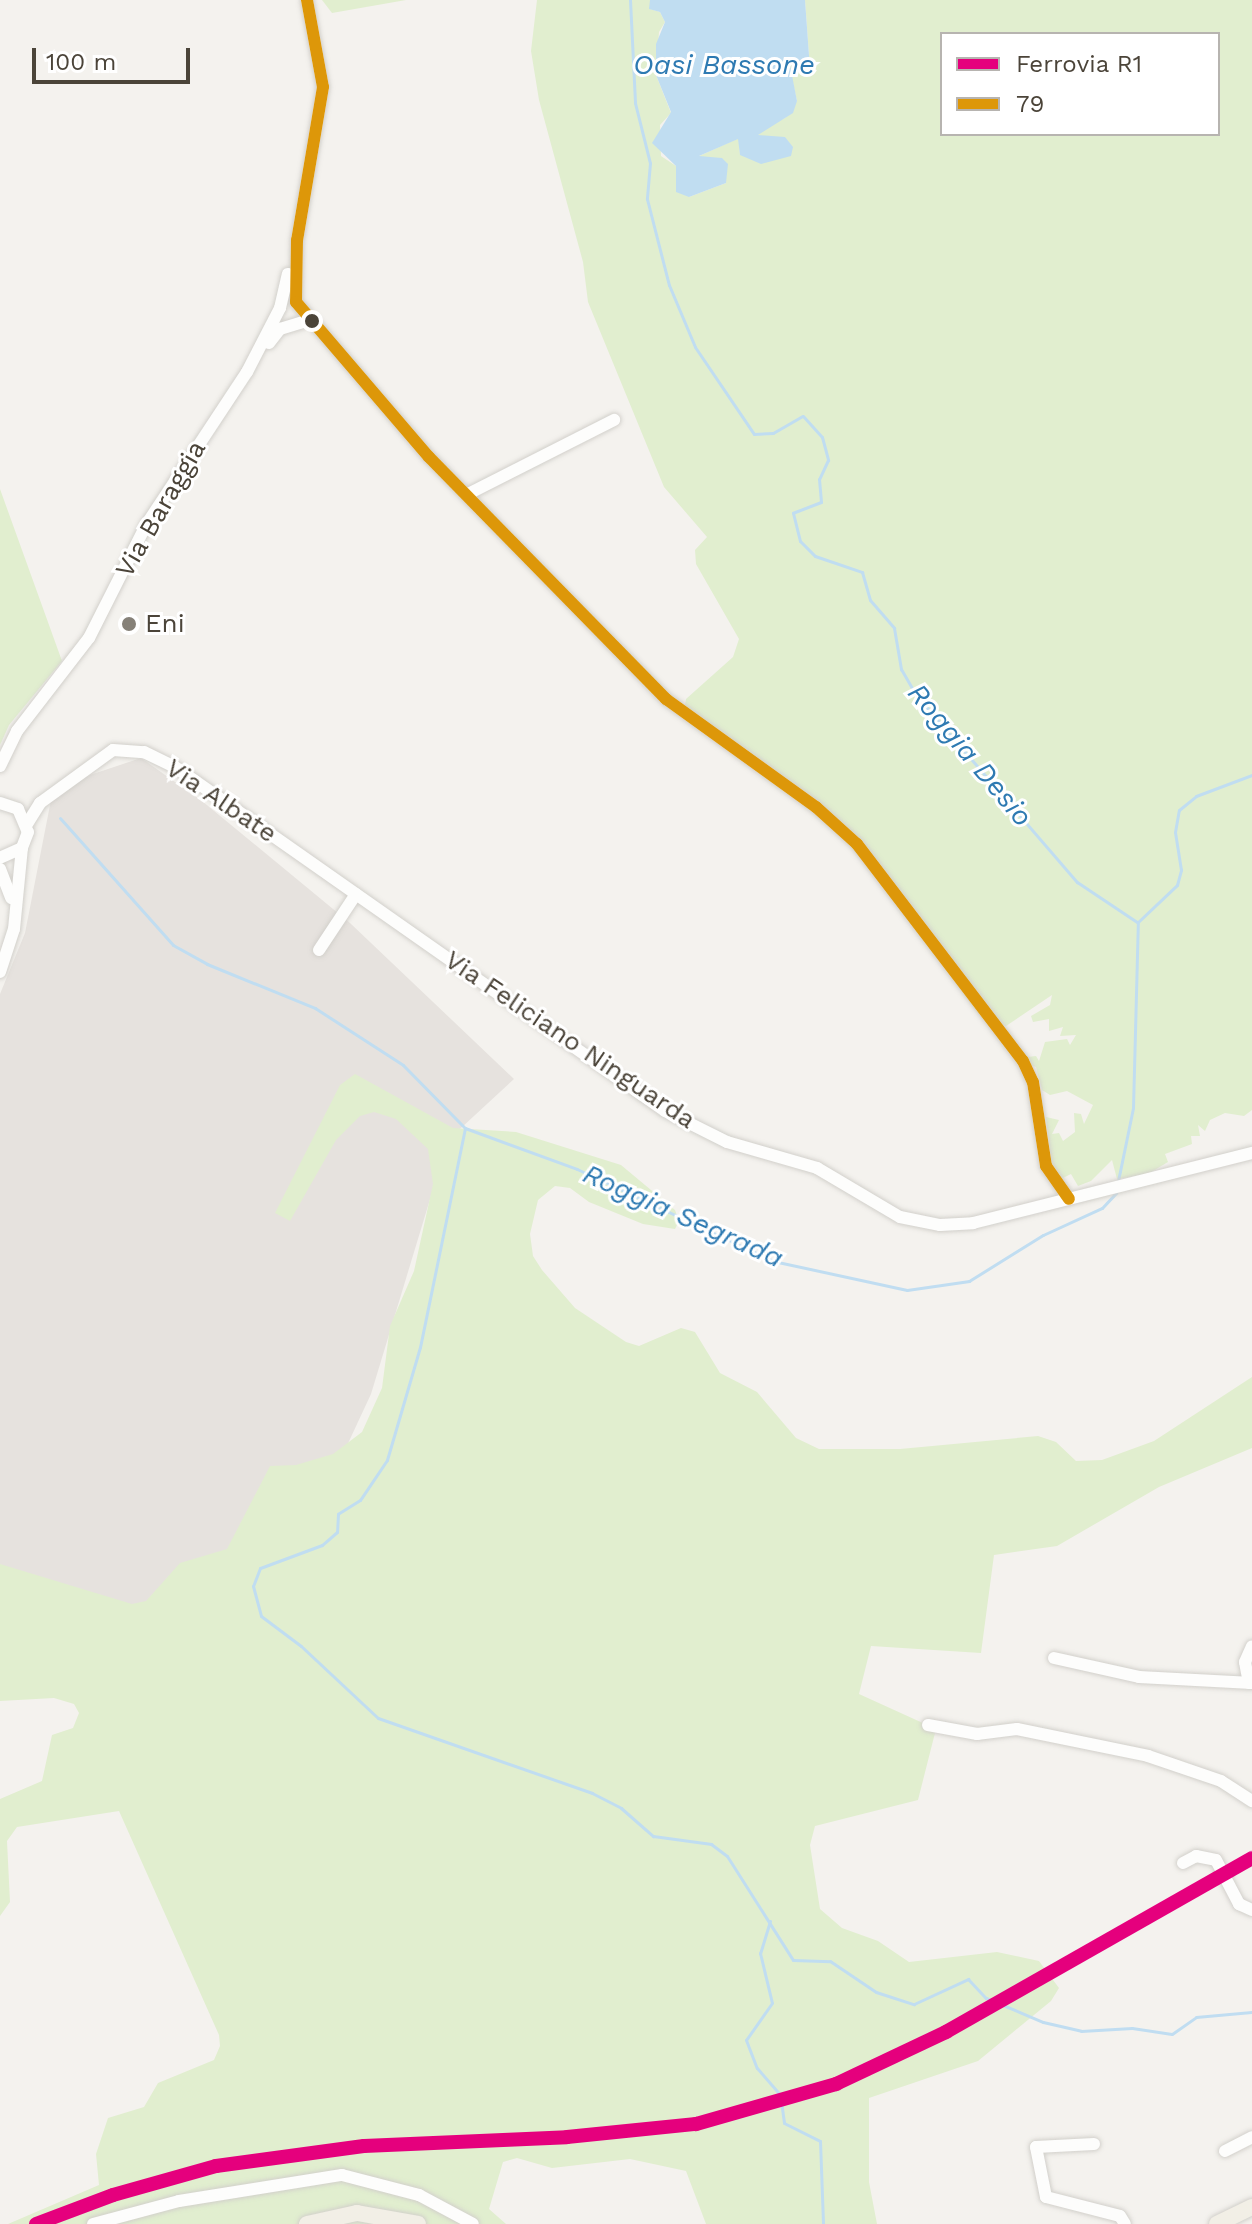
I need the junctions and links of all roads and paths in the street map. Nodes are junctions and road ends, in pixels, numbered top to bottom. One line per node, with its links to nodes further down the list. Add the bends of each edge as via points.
1 (307, 0): 2 (street, Via Baraggia, via 323,87)
2 (297, 240): 3 (street, Via Baraggia); 4 (street, Via Baraggia, via 292,287)
3 (280, 308): 4 (street); 5 (street, Via Baraggia)
4 (309, 320): 5 (street, via 280,329); 7 (street, Via Baraggia)
5 (248, 369): 8 (street, Via Baraggia, via 146,525 89,638 17,731)
6 (614, 420): 7 (street)
7 (468, 494): 21 (street, Via Baraggia, via 666,699 816,807 857,844 1023,1061 1033,1082 1046,1166)
8 (0, 766)
9 (0, 791): 11 (street)
10 (40, 803): 11 (street, Via Albate); 12 (street, Via Albate); 16 (street, Via Albate, via 113,750 144,752 175,767)
11 (9, 806): 12 (street)
12 (27, 824): 13 (street, Via Albate)
13 (22, 848): 14 (street); 17 (street, Via Albate)
14 (0, 858)
15 (0, 869): 17 (street)
16 (356, 894): 18 (street); 21 (street, Via Feliciano Ninguarda, via 665,1111 727,1142 817,1168 900,1217 940,1225 973,1223)
17 (14, 909): 19 (street, Via Albate, via 11,945)
18 (319, 950)
19 (0, 972)
20 (1252, 1153): 21 (street, Via Feliciano Ninguarda)
21 (1069, 1199)
22 (1252, 1646): 24 (street, via 1245,1662)
23 (1054, 1658): 24 (street, via 1139,1677)
24 (1250, 1683)
25 (928, 1725): 26 (street, via 977,1734 1017,1729 1148,1756 1221,1781)
26 (1252, 1801)
27 (1183, 1863): 28 (street, via 1196,1856 1216,1860 1239,1904)
28 (1252, 1910)
29 (1252, 2137): 31 (street)
30 (1094, 2144): 37 (street, via 1036,2147 1046,2197 1120,2216)
31 (1225, 2151)
32 (1252, 2207): 38 (main road)
33 (93, 2224): 36 (street, via 179,2201 342,2175 419,2195)
34 (307, 2224): 35 (main road, via 357,2213)
35 (418, 2224)
36 (473, 2224)
37 (1125, 2224)
38 (1217, 2224)

